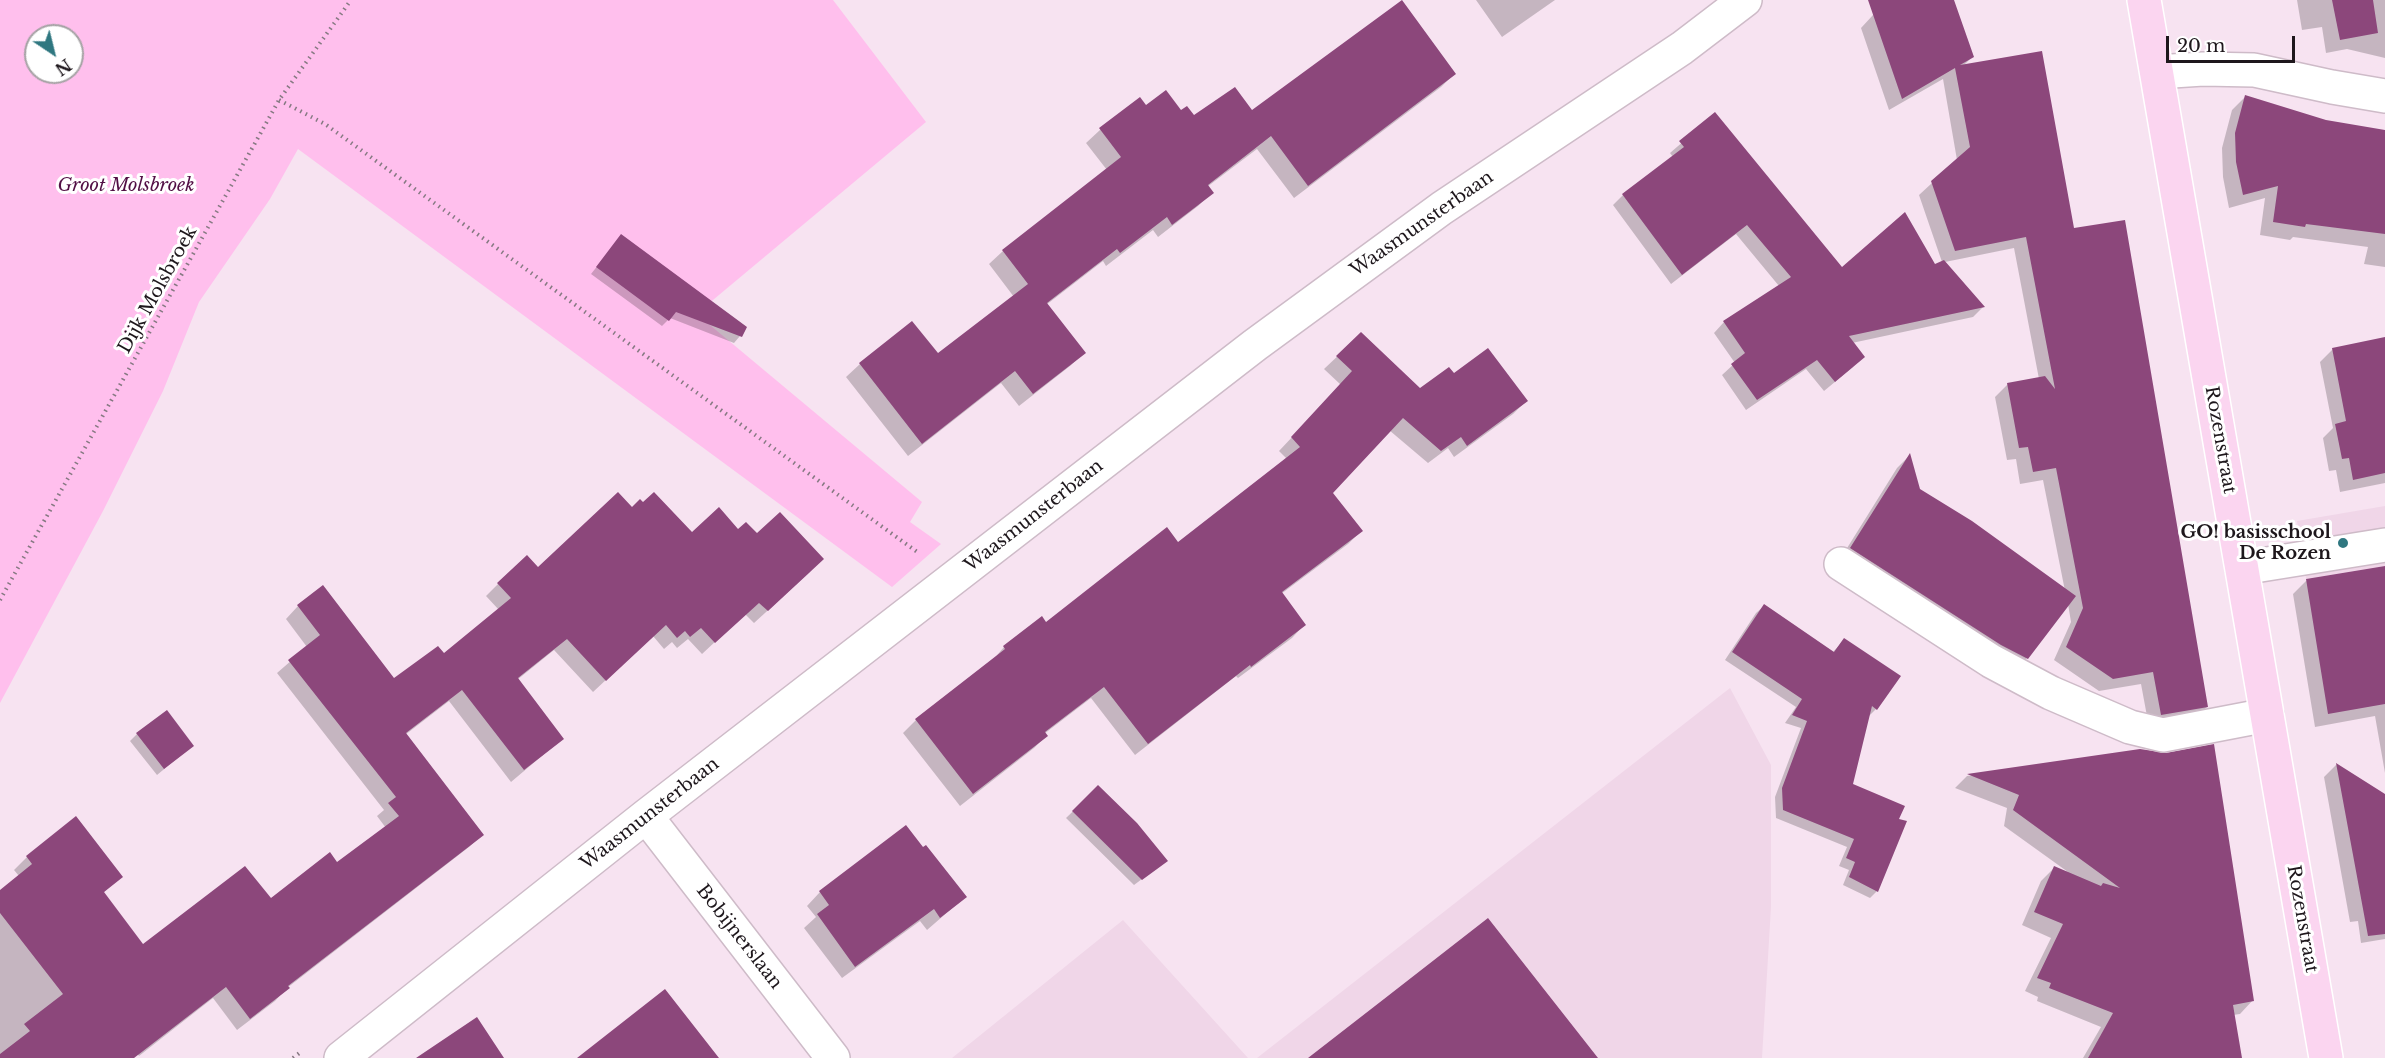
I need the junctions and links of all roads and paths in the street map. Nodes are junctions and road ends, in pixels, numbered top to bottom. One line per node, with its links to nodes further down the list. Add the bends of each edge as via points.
1 (351, 0): 6 (path, Dijk Molsbroek)
2 (1745, 0): 10 (street, Waasmunsterbaan, via 1682,48 1432,215 1255,345)
3 (2144, 0): 4 (main road, Rozenstraat)
4 (2157, 72): 5 (street, via 2254,70); 9 (main road, Rozenstraat)
5 (2385, 96)
6 (279, 100): 10 (path, via 325,124); 11 (path, Dijk Molsbroek)
7 (2385, 545): 9 (street)
8 (1841, 564): 12 (street, via 1991,661 2051,693 2130,727 2163,735)
9 (2242, 568): 12 (main road, Rozenstraat)
10 (956, 576): 13 (street, Waasmunsterbaan)
11 (0, 600)
12 (2267, 715): 16 (main road, Rozenstraat)
13 (646, 816): 14 (street, Waasmunsterbaan); 15 (street, Bobijnerslaan)
14 (341, 1058)
15 (833, 1058)
16 (2326, 1058)

